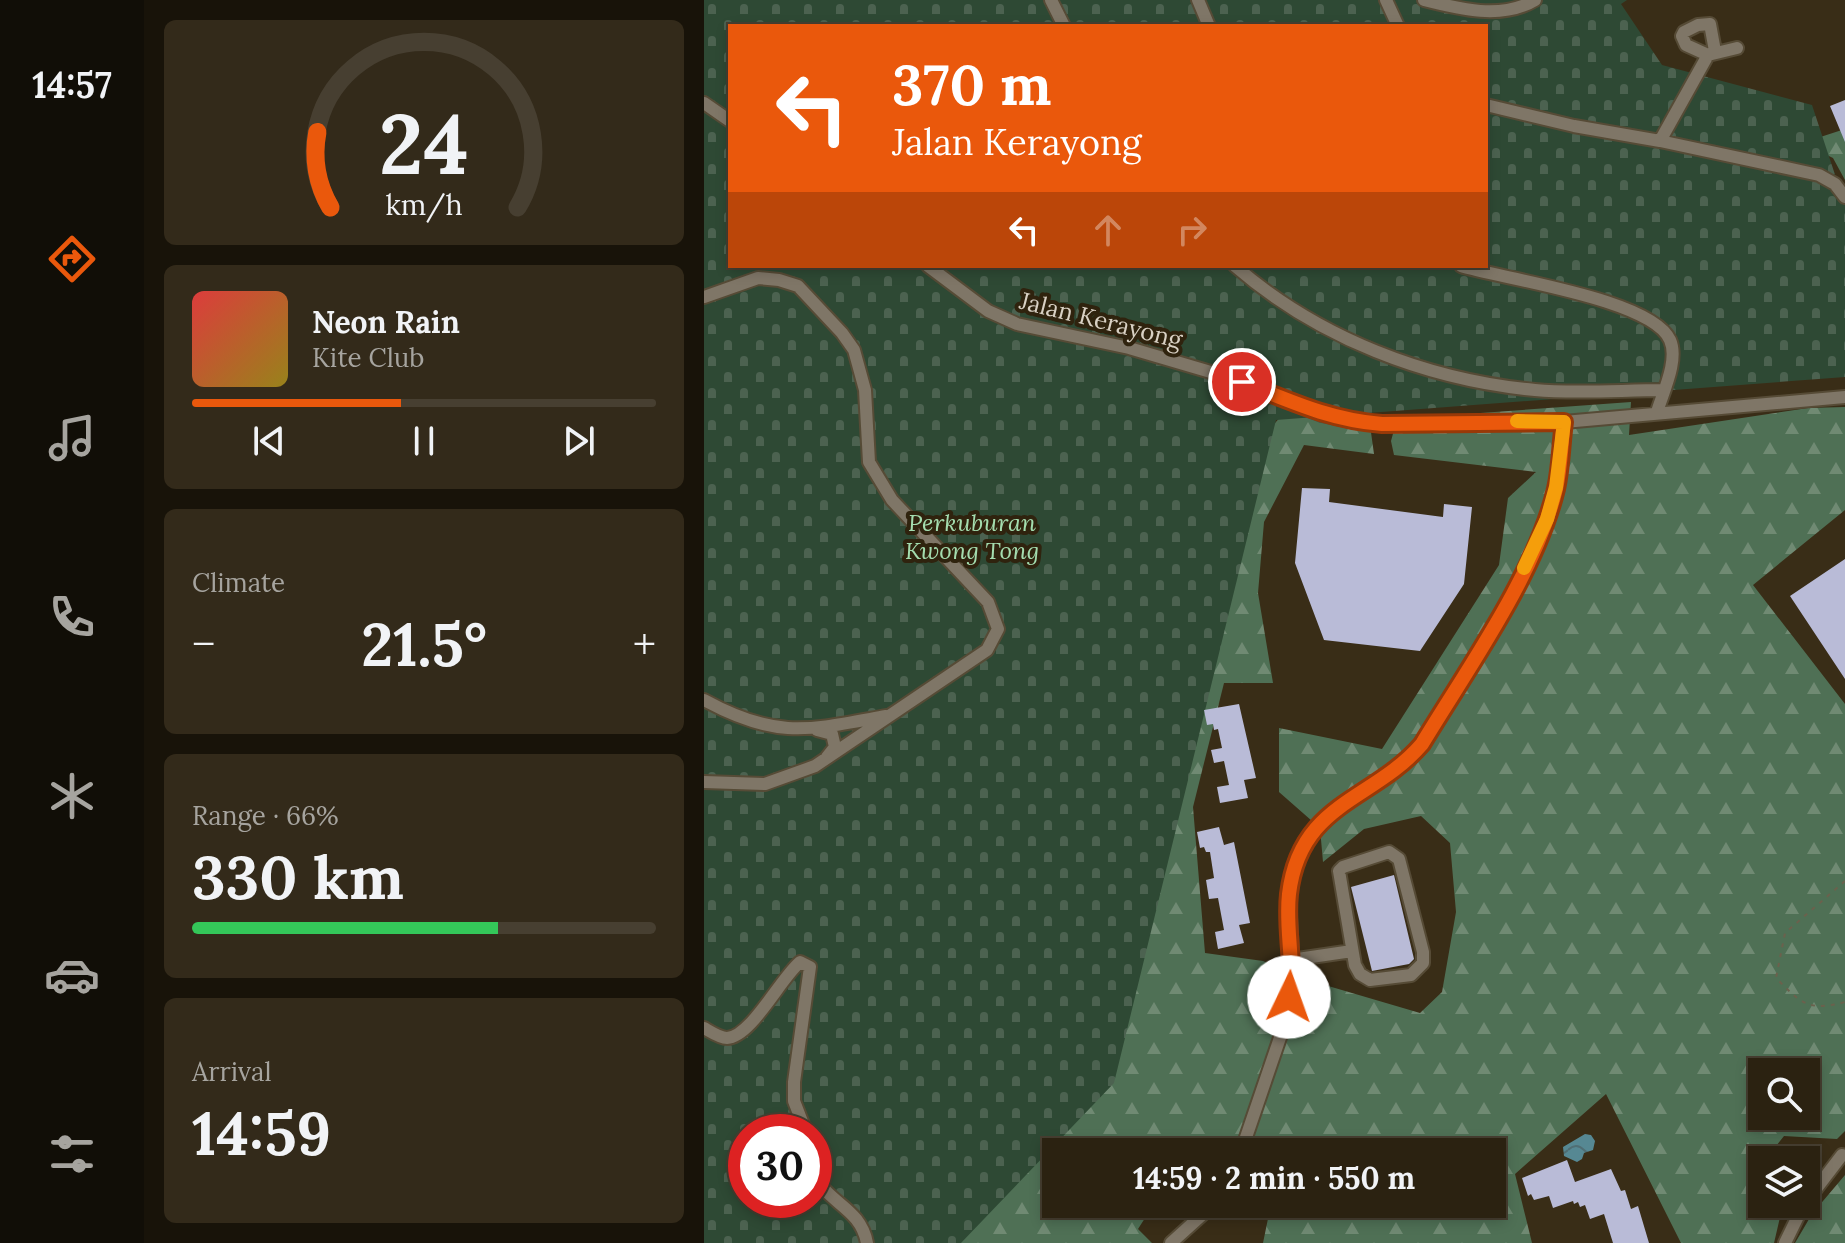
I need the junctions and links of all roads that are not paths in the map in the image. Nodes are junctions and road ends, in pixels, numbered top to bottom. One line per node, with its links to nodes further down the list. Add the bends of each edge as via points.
1 (1051, 0): 6 (street)
2 (1198, 0): 7 (street)
3 (1386, 0): 8 (street)
4 (1424, 0): 5 (street, via 1471,10 1506,10)
5 (1535, 0)
6 (1063, 24)
7 (1208, 24)
8 (1397, 24)
9 (1737, 48): 13 (street, via 1712,53)
10 (704, 103): 12 (street)
11 (1488, 106): 13 (street)
12 (728, 120)
13 (1660, 141): 14 (street, via 1819,175)
14 (1845, 197)
15 (931, 268): 22 (street, Jalan Kerayong, via 988,311 1017,324 1214,373 1322,415 1382,424)
16 (1237, 268): 19 (street, via 1310,319 1360,345 1453,377 1540,391)
17 (1470, 268): 19 (street, via 1556,286 1658,326 1670,340 1672,363)
18 (704, 297): 24 (street, via 758,278 779,280 798,286 842,333 854,350 865,390 869,462 892,500 988,602 998,629 987,650)
19 (1664, 390): 21 (street)
20 (1845, 397): 21 (street, Jalan Kerayong)
21 (1657, 412): 22 (street, Jalan Kerayong)
22 (1564, 422): 29 (street, via 1547,519 1510,598 1422,744 1341,806 1311,833 1298,855 1289,897)
23 (704, 700): 25 (street, via 772,728)
24 (893, 715): 25 (street); 26 (street)
25 (810, 730): 26 (street, via 832,734 835,747)
26 (815, 766): 27 (street, via 765,784)
27 (704, 782)
28 (1352, 951): 28 (street, via 1339,871 1389,852 1399,859 1423,963 1411,975 1370,980 1360,974); 29 (street)
29 (1291, 960): 32 (street, via 1285,1023)
30 (704, 1028): 31 (street, via 724,1038 738,1035 787,973 800,962 810,967 794,1082)
31 (799, 1114)
32 (1246, 1138)
33 (1842, 1155): 34 (street)
34 (1820, 1184)
35 (832, 1198): 38 (street, via 851,1210)
36 (1199, 1218): 39 (street)
37 (1795, 1218): 40 (street)
38 (867, 1243)
39 (1171, 1243)
40 (1785, 1243)

